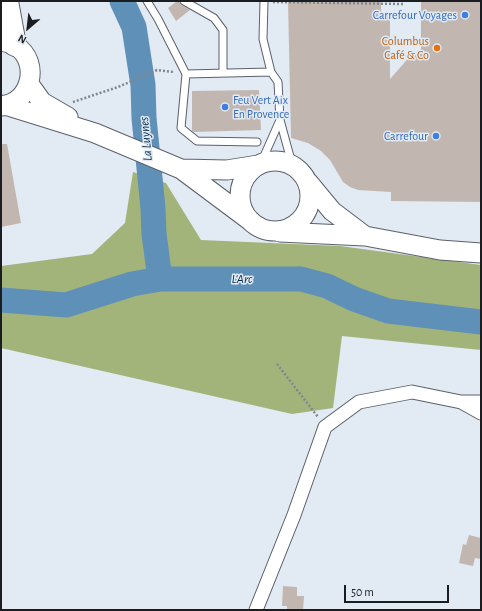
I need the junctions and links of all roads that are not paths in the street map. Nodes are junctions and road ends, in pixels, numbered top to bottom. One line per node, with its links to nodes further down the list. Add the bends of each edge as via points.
1 (7, 1): 5 (highway)
2 (147, 1): 8 (lane)
3 (184, 1): 7 (lane, via 214,18 223,30)
4 (264, 2): 6 (lane, via 263,39)
5 (8, 43): 9 (main road, via 25,55 31,73)
6 (271, 72): 7 (lane); 11 (lane, via 278,82)
7 (223, 73): 8 (lane)
8 (186, 74): 13 (lane, via 181,128 197,141)
9 (29, 84): 10 (main road, via 14,102); 12 (main road, via 42,102)
10 (3, 105): 12 (main road)
11 (280, 120): 14 (lane); 15 (lane)
12 (95, 133): 16 (main road)
13 (257, 142)
14 (260, 164): 15 (main road, via 277,160); 16 (main road, via 227,170); 18 (main road, via 245,178 240,195 242,208)
15 (292, 164): 17 (main road, via 302,172)
16 (176, 166): 18 (main road)
17 (308, 182): 19 (main road, via 311,199 303,219 290,228); 20 (main road, via 332,211)
18 (252, 222): 19 (main road)
19 (275, 231): 20 (main road)
20 (365, 236): 21 (main road, via 440,250)
21 (481, 253)
22 (461, 402): 23 (street); 24 (street); 25 (street, via 412,392 359,402 325,427 294,515)
23 (481, 402)
24 (481, 413)
25 (256, 610)

